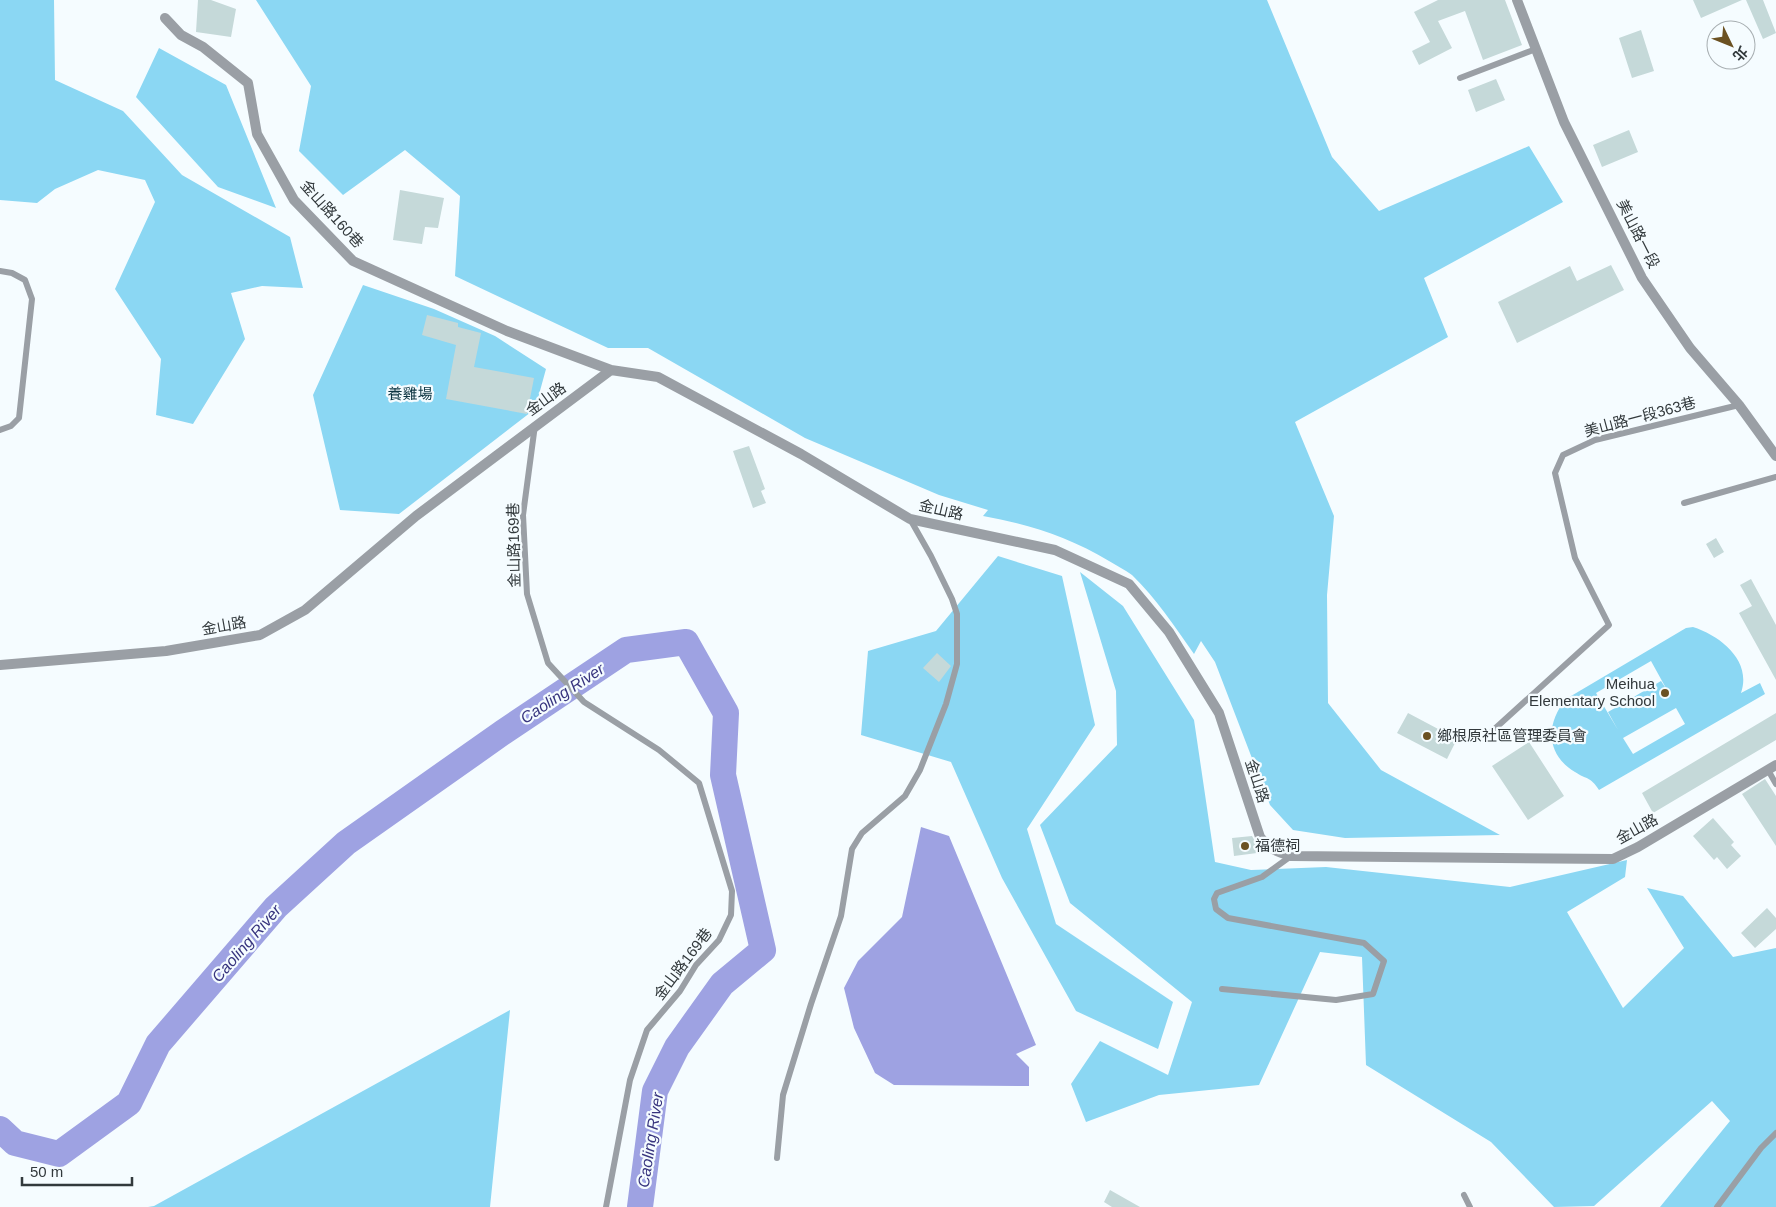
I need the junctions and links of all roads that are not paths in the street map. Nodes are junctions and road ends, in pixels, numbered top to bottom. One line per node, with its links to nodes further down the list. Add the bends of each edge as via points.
1 (1517, 0): 3 (street, 美山路一段)
2 (166, 18): 6 (street, 金山路160巷, via 181,35 203,47 248,84 257,134 294,200 353,261 507,330)
3 (1536, 49): 4 (lane); 7 (street, 美山路一段, via 1564,122 1642,278 1690,348)
4 (1460, 78)
5 (0, 271): 9 (lane, via 25,280 32,300 20,418 12,426)
6 (610, 370): 8 (street, 金山路); 13 (street, 金山路, via 658,377 801,454)
7 (1739, 405): 10 (street, 美山路一段); 15 (lane, 美山路一段363巷, via 1595,440 1564,455 1555,473 1575,558 1609,625)
8 (536, 425): 14 (street, 金山路, via 416,516 305,610 260,635 166,651); 23 (lane, 金山路169巷, via 523,515 526,594 548,663 584,702 659,750 699,783 732,891 731,915 719,940 647,1030 630,1080)
9 (0, 430)
10 (1776, 456)
11 (1776, 477): 12 (lane)
12 (1684, 503)
13 (910, 519): 18 (street, 金山路, via 1055,550 1128,584 1169,632 1219,713 1260,837 1267,848); 21 (lane, via 957,614 957,664 946,704 920,770 905,796 862,833 852,849 841,916 783,1095)
14 (0, 665)
15 (1489, 734)
16 (1772, 768): 17 (lane); 18 (street, 金山路, via 1613,859)
17 (1776, 784)
18 (1292, 856): 19 (lane, via 1262,878 1216,892 1216,909 1228,918 1364,943 1384,961 1373,994 1336,1000)
19 (1222, 989)
20 (1776, 1133): 25 (lane)
21 (777, 1158)
22 (1464, 1195): 24 (lane)
23 (606, 1207)
24 (1470, 1207)
25 (1717, 1207)

